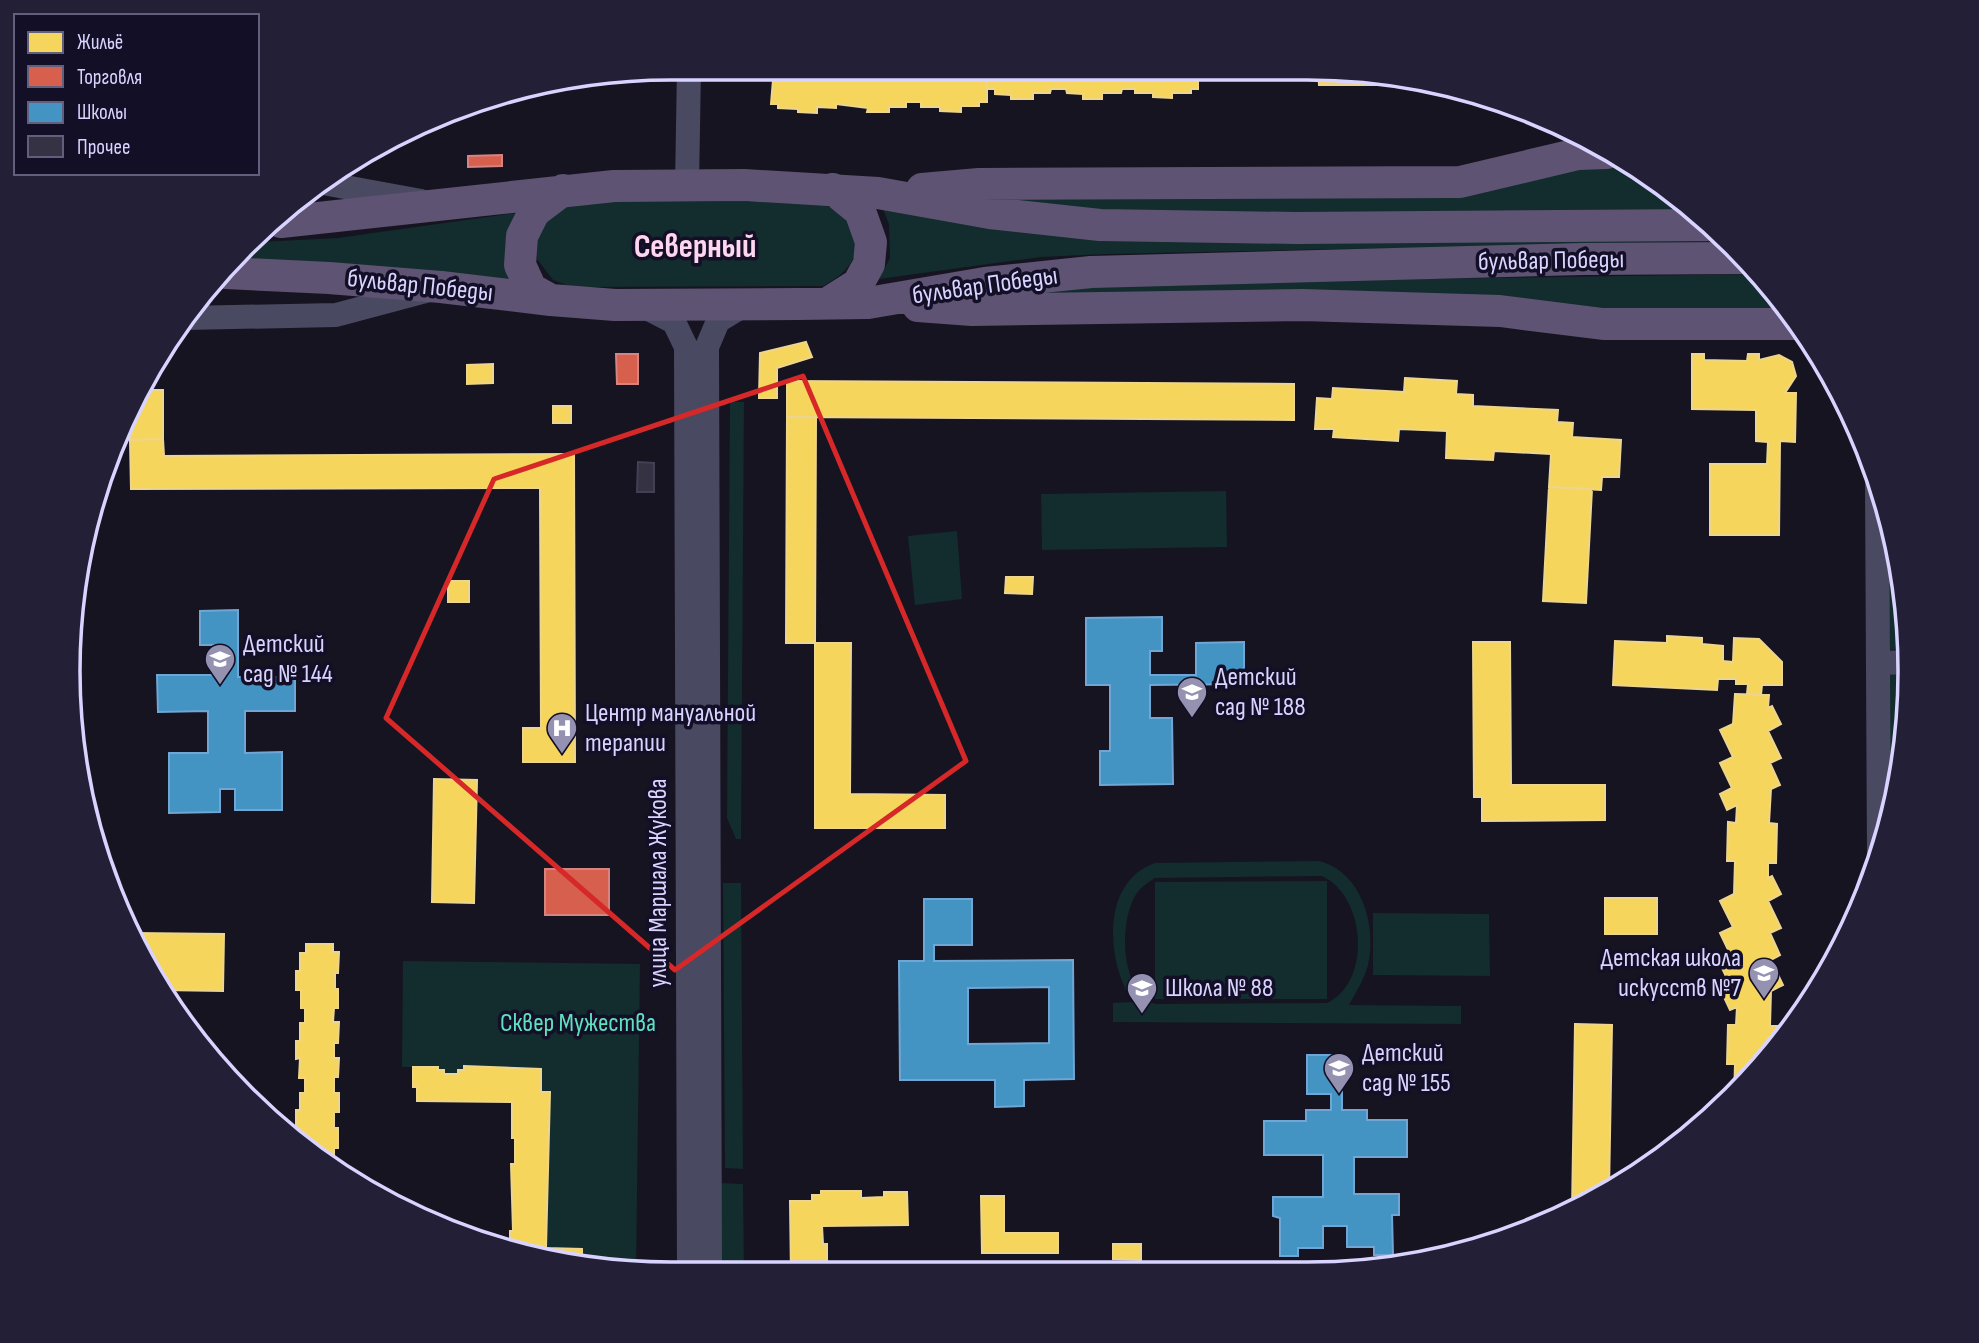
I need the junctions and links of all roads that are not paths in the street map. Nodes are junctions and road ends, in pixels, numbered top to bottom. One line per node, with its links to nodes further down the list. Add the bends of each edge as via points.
1 (689, 80): 4 (street)
2 (1590, 153): 7 (main road, via 1460,182 979,184)
3 (336, 185): 8 (street)
4 (687, 186): 5 (main road, бульвар Победы); 6 (main road, бульвар Победы)
5 (833, 189): 7 (main road, бульвар Победы); 15 (main road, via 860,211 871,242 869,264 858,284)
6 (563, 190): 8 (main road, бульвар Победы); 14 (main road, via 534,212 522,236 520,265 531,289)
7 (878, 193): 10 (main road, бульвар Победы, via 990,213 1100,225)
8 (435, 204): 9 (main road, бульвар Победы)
9 (289, 221)
10 (1695, 225)
11 (1729, 258): 16 (main road, бульвар Победы, via 1091,272 985,283)
12 (235, 273): 13 (main road, бульвар Победы)
13 (442, 286): 14 (main road, бульвар Победы); 19 (street, via 336,315)
14 (551, 300): 18 (main road, бульвар Победы)
15 (828, 303): 16 (main road, бульвар Победы); 17 (main road, бульвар Победы)
16 (868, 303): 20 (main road, via 972,310 1404,307 1500,311 1603,324)
17 (746, 304): 18 (main road, бульвар Победы); 26 (street, улица Маршала Жукова, via 718,321 707,347)
18 (640, 305): 25 (street, улица Маршала Жукова, via 674,322 686,347)
19 (199, 318)
20 (1785, 324)
21 (1878, 518): 23 (street)
22 (1898, 662): 23 (street)
23 (1880, 663): 24 (street)
24 (1879, 819)
25 (689, 1262)
26 (710, 1262)

